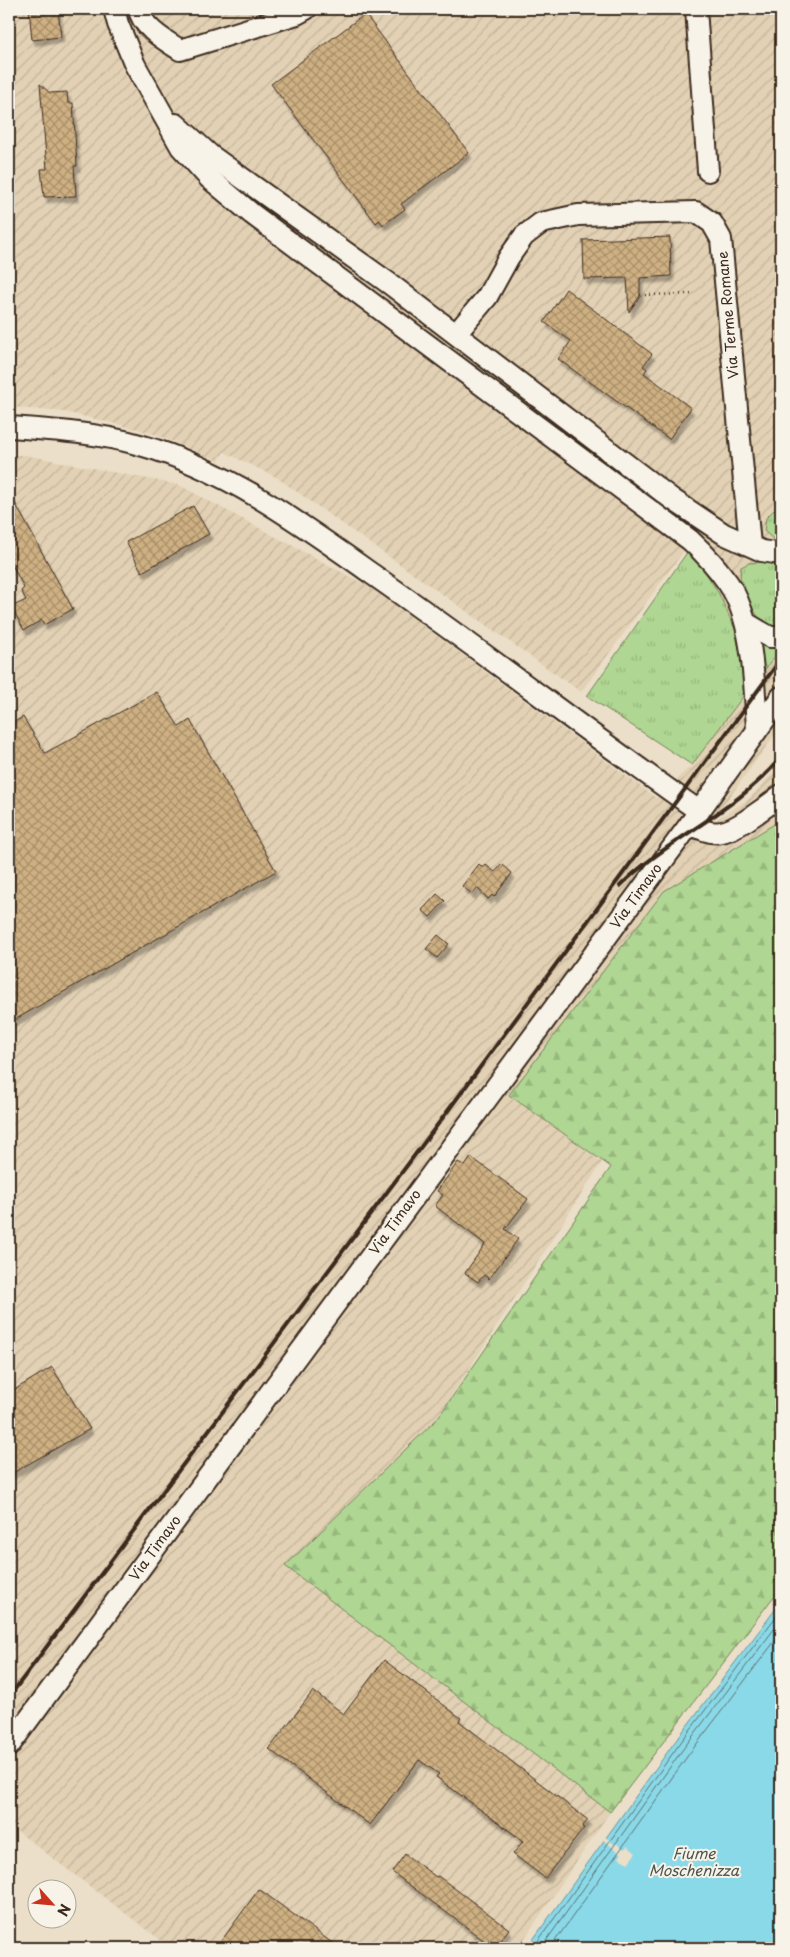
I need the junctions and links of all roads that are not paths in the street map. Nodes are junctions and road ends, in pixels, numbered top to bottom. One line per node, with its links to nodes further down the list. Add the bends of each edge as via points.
1 (114, 9): 5 (street, via 135,65)
2 (139, 9): 3 (street, via 154,33 180,50)
3 (306, 9)
4 (696, 9): 6 (street)
5 (152, 95): 7 (street, via 180,128 210,155); 11 (street, via 181,147 209,178 252,214 690,540 730,584)
6 (708, 171)
7 (456, 334): 9 (street, via 672,499 724,534); 9 (street, Via Terme Romane, via 487,298 524,236 541,223 578,215 696,212 712,223 720,239)
8 (9, 427): 16 (street, via 87,434 141,445 247,490 418,606)
9 (750, 545): 10 (street)
10 (781, 554)
11 (746, 623): 12 (street, via 770,637); 14 (street)
12 (781, 637)
13 (781, 697): 14 (street, Via Timavo)
14 (757, 729): 16 (street, Via Timavo)
15 (781, 795): 16 (street, via 728,832 704,831)
16 (694, 817): 17 (street, Via Timavo)
17 (9, 1746)

